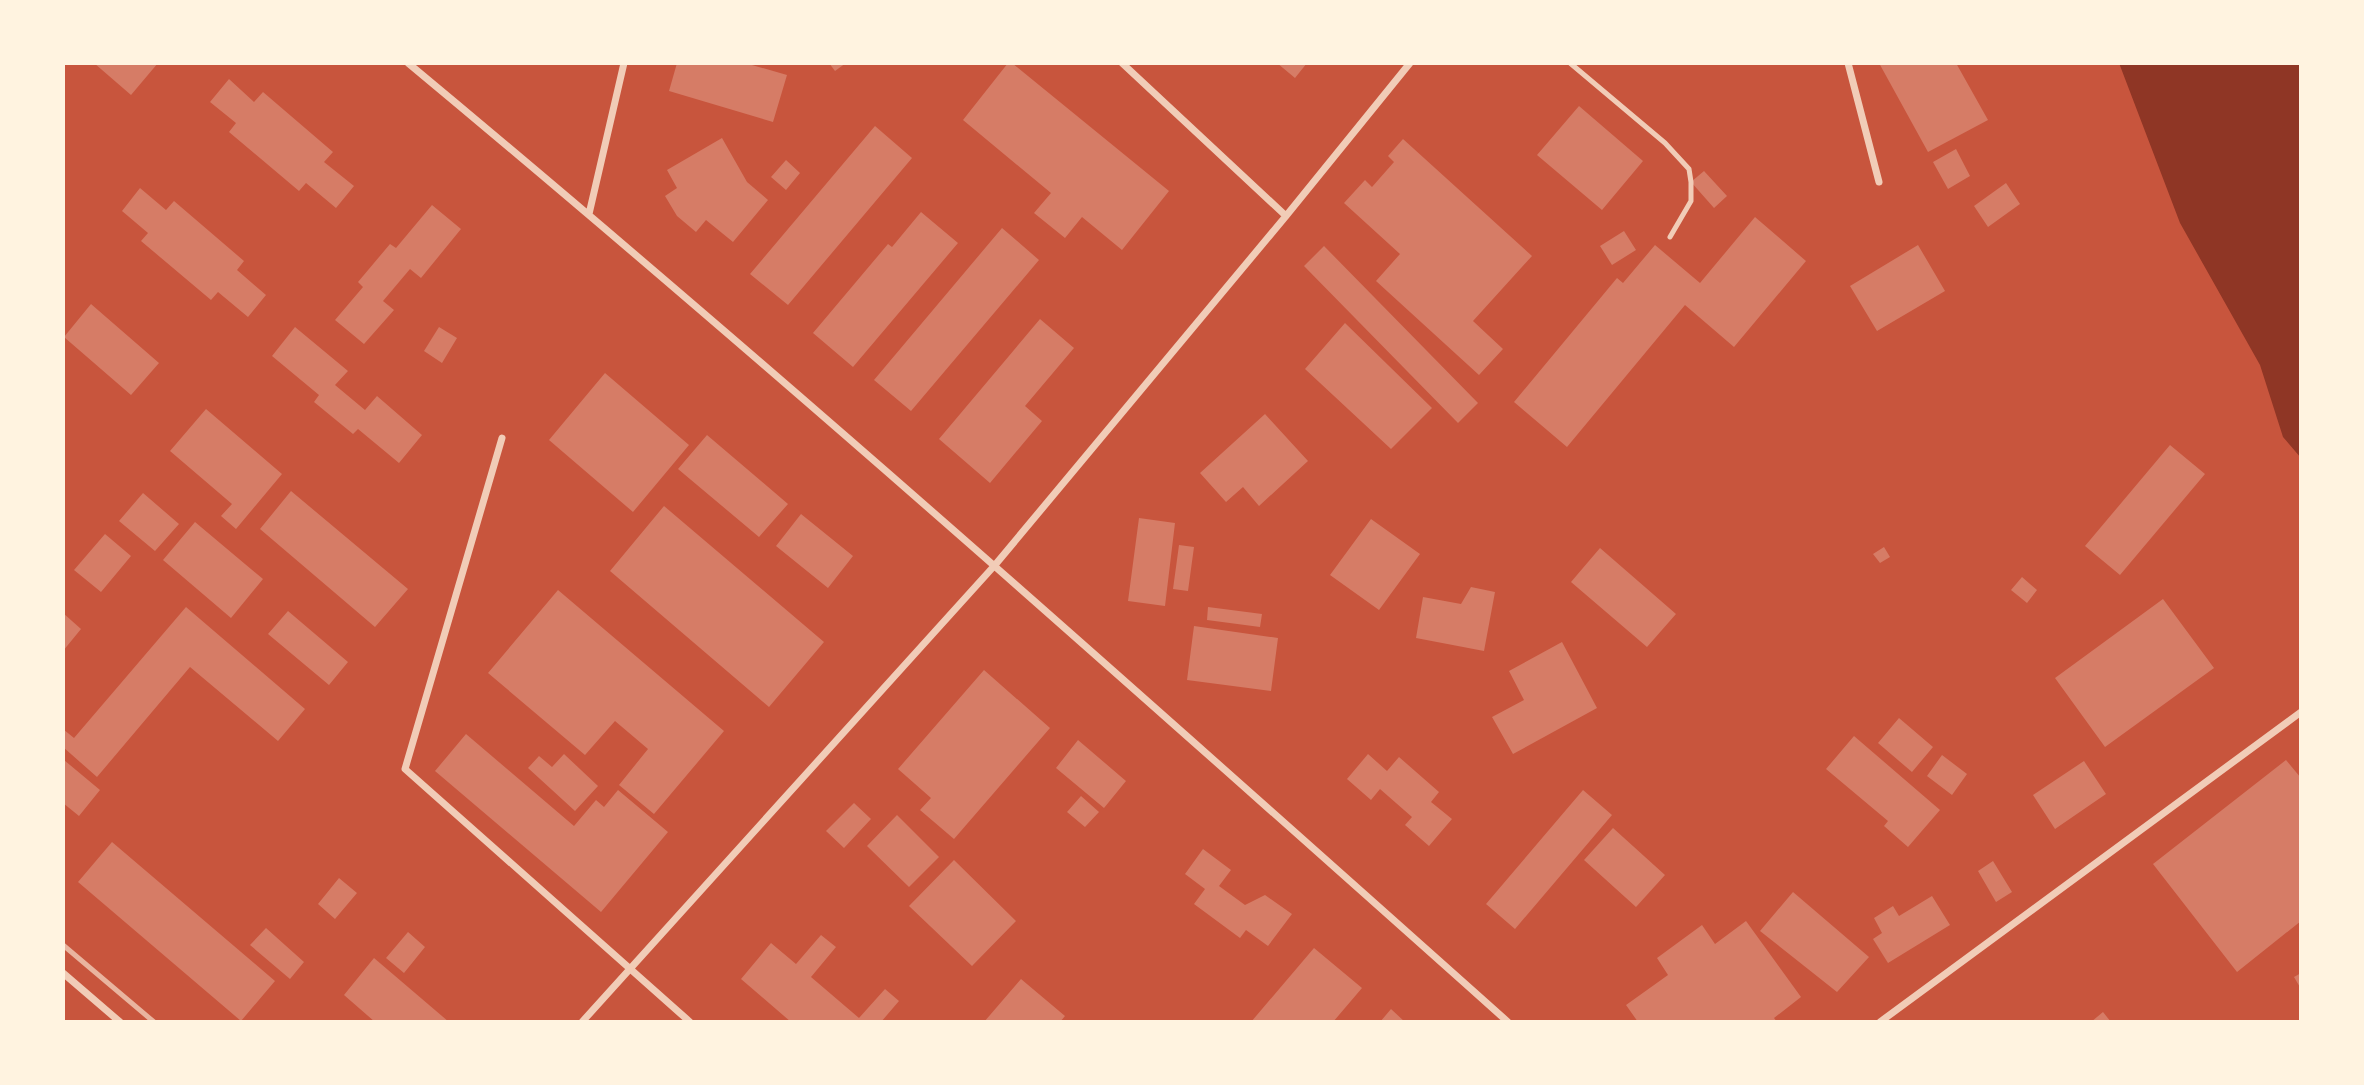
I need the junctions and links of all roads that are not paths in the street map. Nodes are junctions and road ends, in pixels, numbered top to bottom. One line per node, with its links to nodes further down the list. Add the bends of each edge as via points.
1 (408, 63): 8 (street)
2 (624, 63): 8 (street)
3 (1122, 63): 9 (street)
4 (1410, 63): 9 (street)
5 (1570, 63): 10 (lane, via 1689,169 1691,201)
6 (1848, 63): 7 (street)
7 (1879, 182)
8 (589, 214): 12 (street)
9 (1286, 216): 12 (street)
10 (1670, 237)
11 (502, 438): 14 (street, via 405,769)
12 (995, 565): 14 (street); 19 (street)
13 (2301, 712): 20 (street)
14 (630, 969): 17 (street); 18 (street)
15 (63, 973): 16 (street)
16 (120, 1022)
17 (582, 1022)
18 (690, 1022)
19 (1508, 1022)
20 (1881, 1022)

